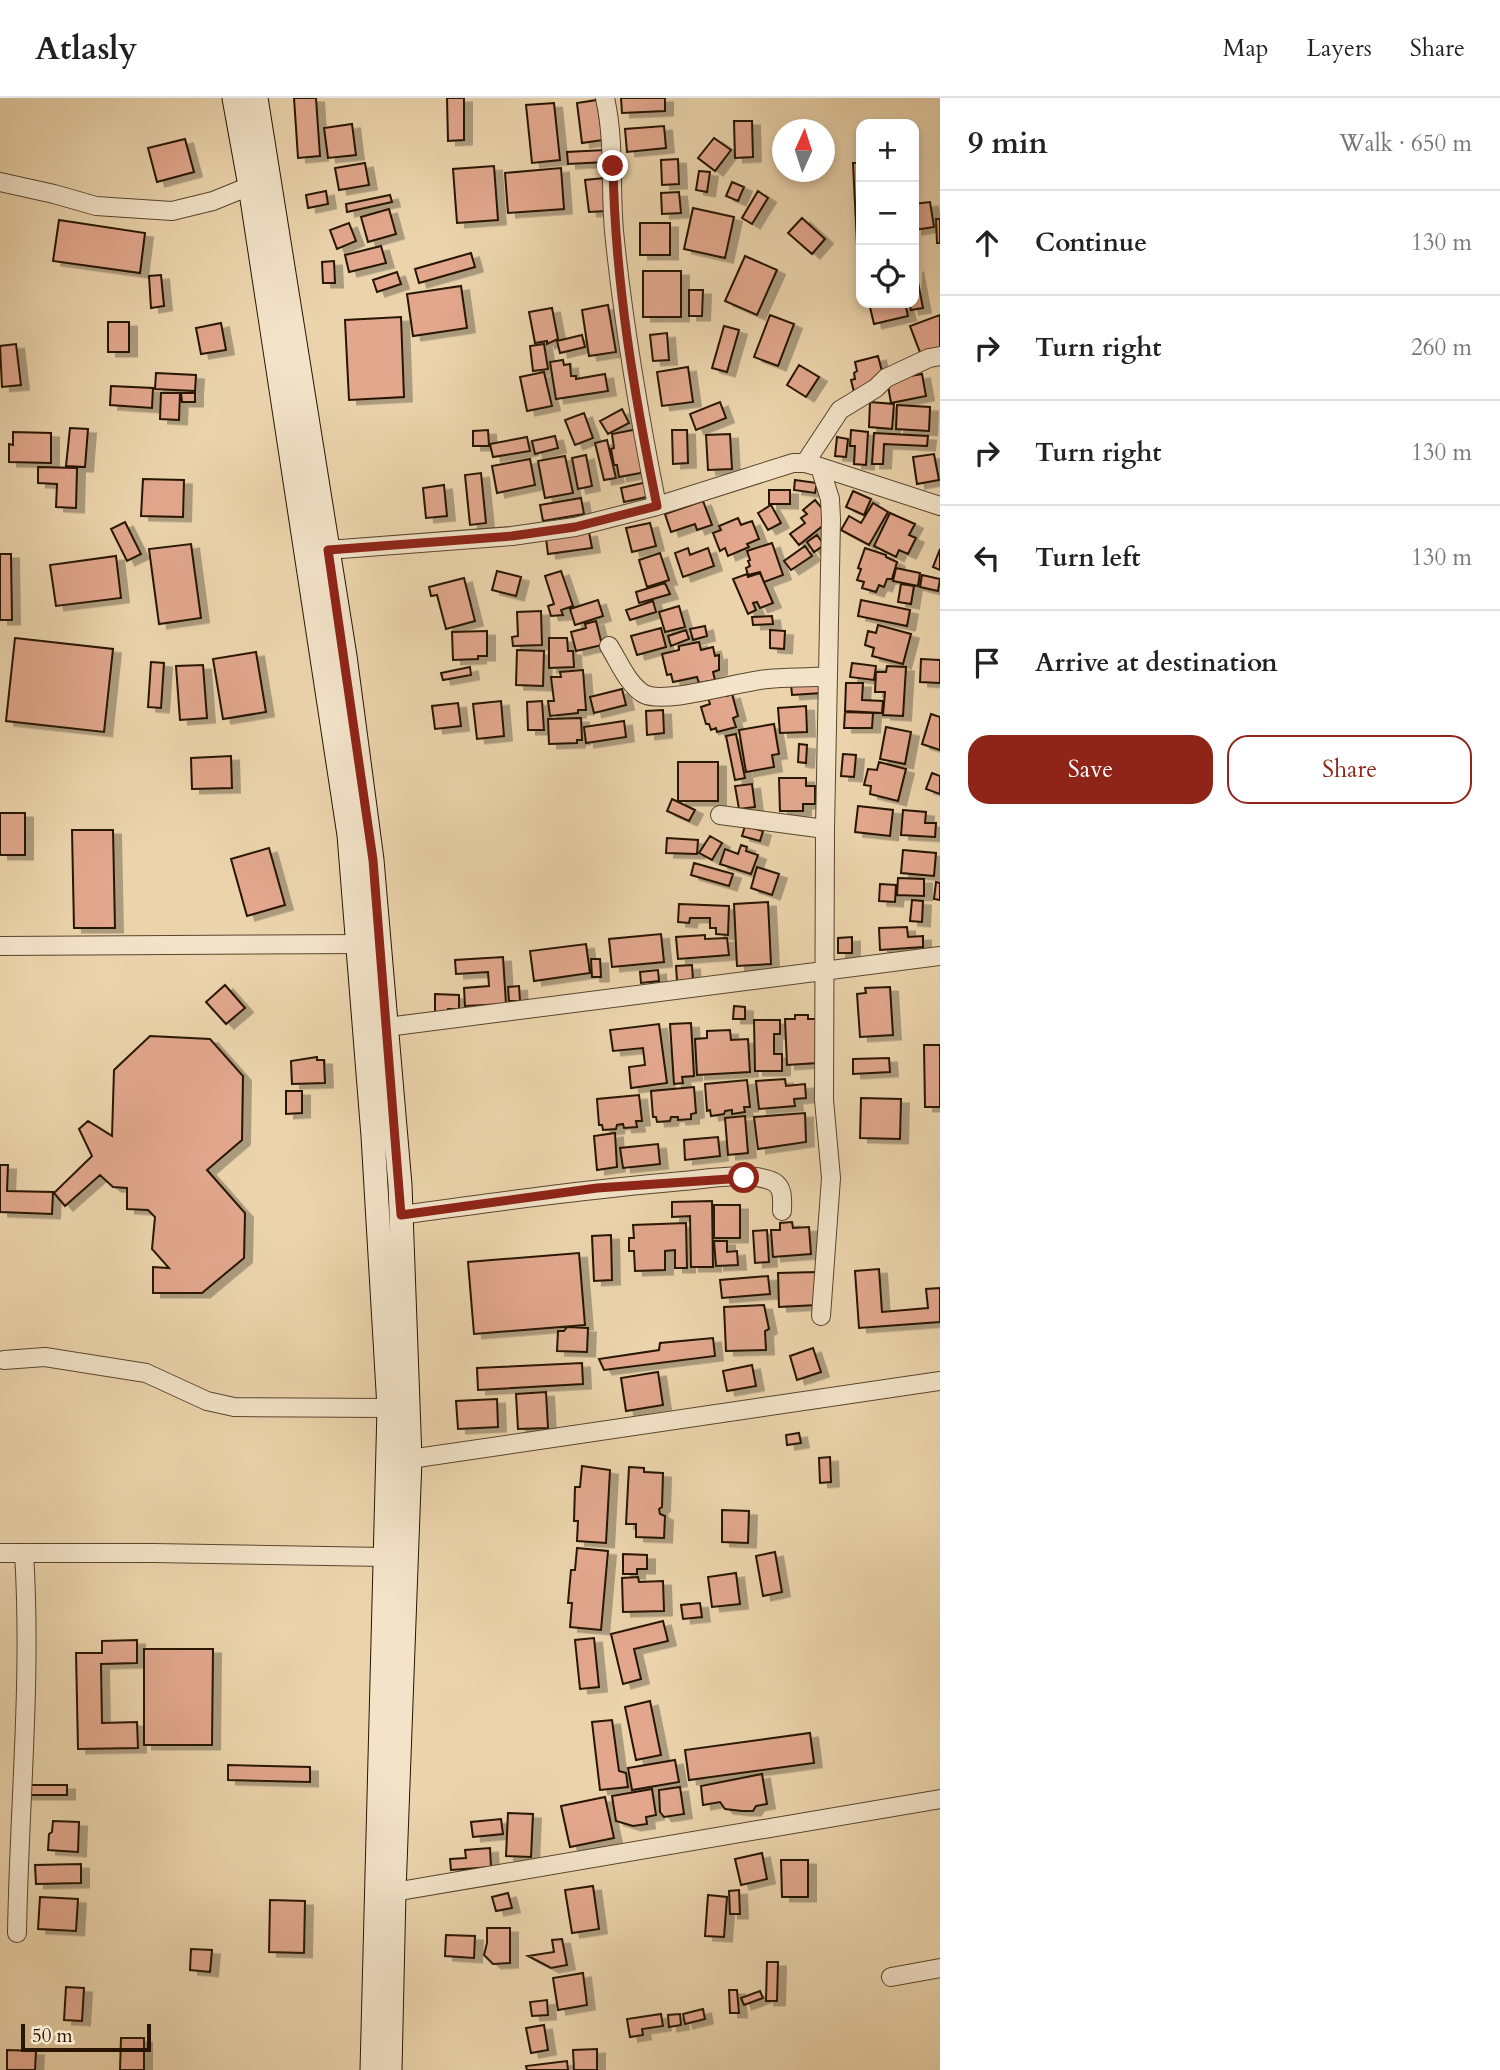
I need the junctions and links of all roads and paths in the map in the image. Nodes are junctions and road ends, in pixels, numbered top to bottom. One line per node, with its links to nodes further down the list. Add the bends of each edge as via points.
1 (234, 98): 5 (main road)
2 (256, 98): 12 (main road)
3 (605, 98): 10 (street, via 614,229 634,394)
4 (0, 182): 5 (street, via 96,206 172,211)
5 (250, 186): 17 (main road)
6 (940, 356): 7 (street, via 886,378 841,410)
7 (813, 465): 8 (street); 9 (street); 10 (street, via 778,467)
8 (854, 477): 9 (street); 11 (street)
9 (830, 499): 14 (street)
10 (657, 506): 12 (street, via 575,527 512,536)
11 (940, 506)
12 (328, 550): 17 (main road, via 373,860)
13 (609, 646): 14 (street, via 632,682 650,696 768,679)
14 (828, 676): 16 (street)
15 (720, 815): 16 (street)
16 (825, 829): 20 (street)
17 (369, 944): 18 (street); 21 (main road); 27 (main road, via 373,1136)
18 (0, 946)
19 (940, 956): 20 (street)
20 (825, 970): 21 (street); 24 (street, via 824,1100 831,1178)
21 (387, 1027): 23 (main road)
22 (782, 1211): 23 (street, via 782,1190 776,1183 762,1178 720,1178 597,1188)
23 (401, 1215): 28 (main road)
24 (821, 1316)
25 (4, 1360): 27 (street, via 45,1357 146,1373 207,1401 234,1407)
26 (940, 1381): 28 (street)
27 (389, 1408): 28 (main road)
28 (399, 1459): 31 (main road); 33 (main road)
29 (0, 1553): 30 (street)
30 (24, 1553): 31 (street); 35 (street, via 28,1646)
31 (384, 1557): 34 (main road)
32 (940, 1799): 33 (street)
33 (394, 1892): 34 (main road)
34 (385, 1916): 38 (main road); 39 (main road)
35 (17, 1934)
36 (940, 1968): 37 (street)
37 (891, 1977)
38 (372, 2070)
39 (390, 2070)

